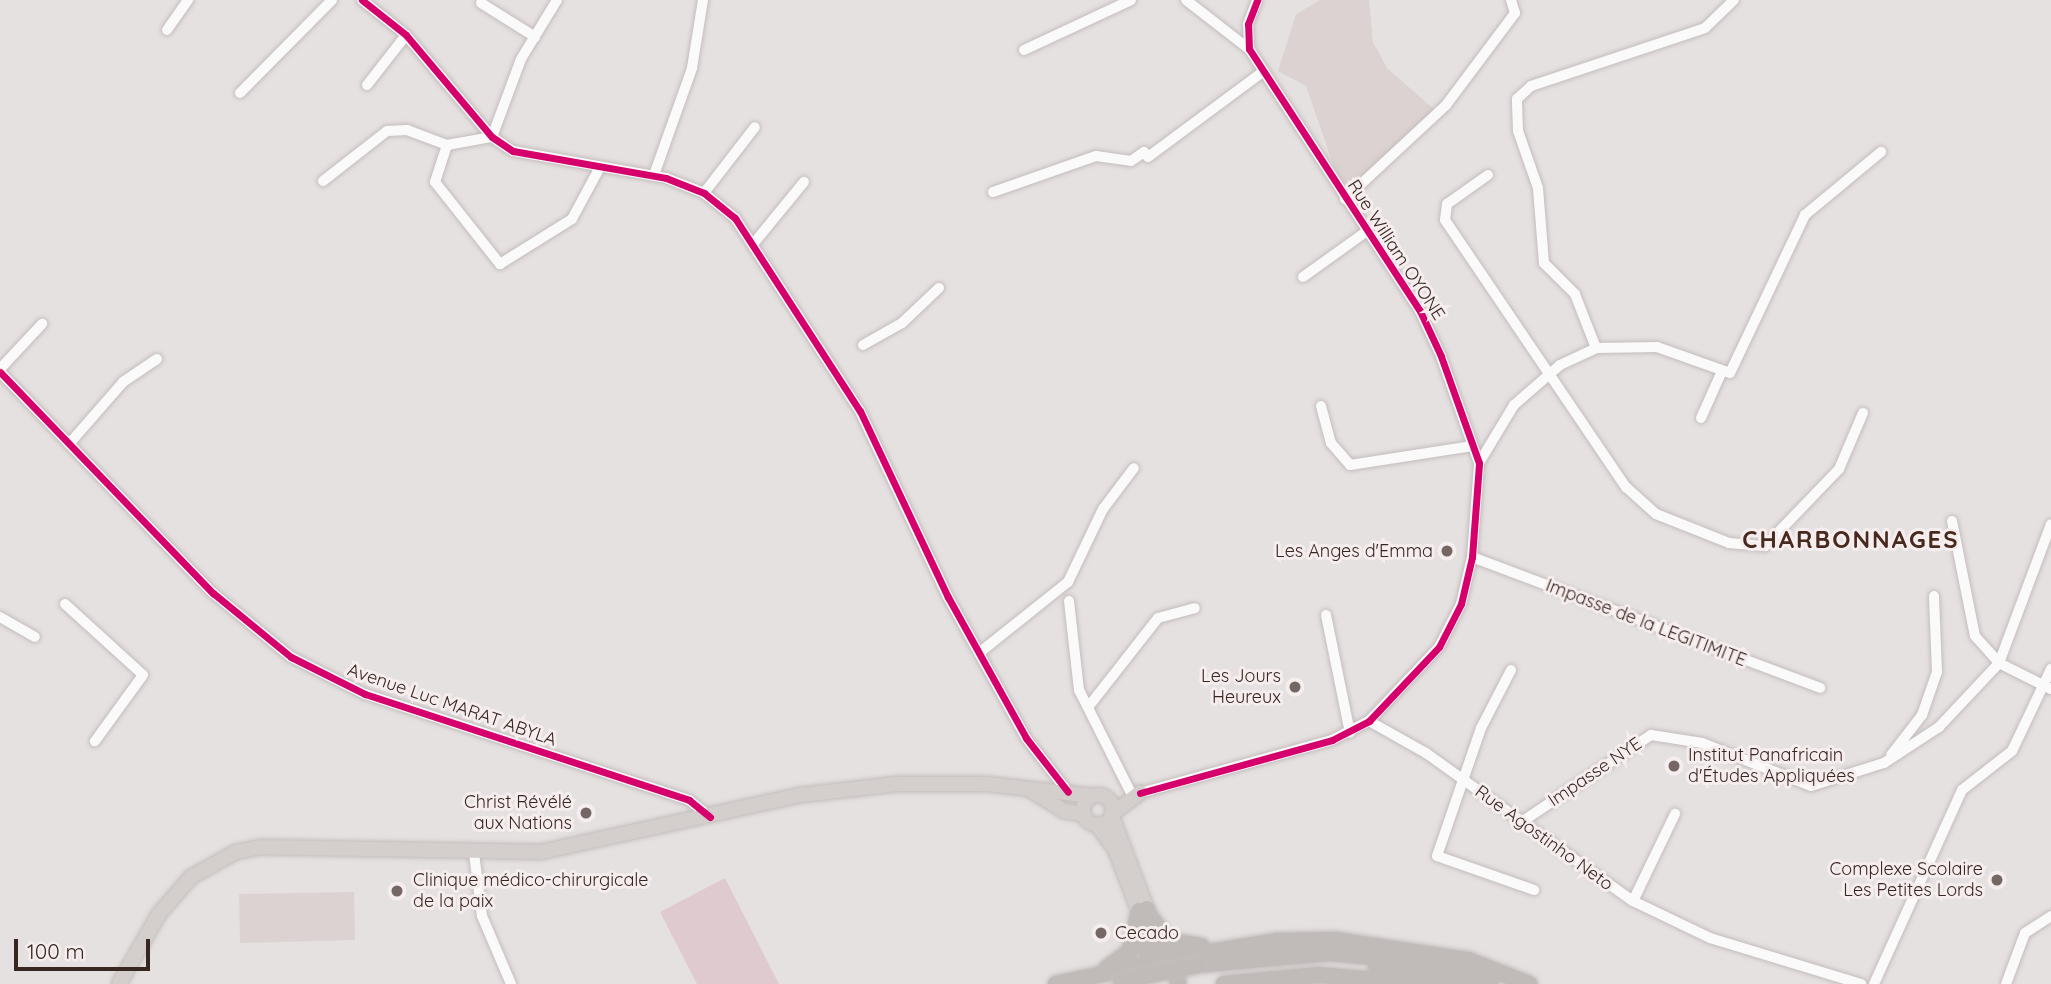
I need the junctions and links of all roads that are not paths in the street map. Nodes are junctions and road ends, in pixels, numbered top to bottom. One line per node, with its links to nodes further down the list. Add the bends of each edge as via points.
1 (188, 0): 12 (street)
2 (332, 0): 19 (street)
3 (362, 0): 13 (street)
4 (557, 0): 14 (street)
5 (703, 0): 26 (street, via 692,68)
6 (1131, 0): 15 (street)
7 (1186, 0): 16 (street, Rue William OYONE)
8 (1257, 0): 16 (street, via 1248,24)
9 (1511, 0): 31 (street, via 1515,13 1446,106)
10 (1734, 0): 38 (street, via 1705,28 1531,86 1517,99 1518,131 1538,188 1544,262 1576,294)
11 (481, 3): 14 (street)
12 (167, 30)
13 (406, 35): 18 (street); 21 (street)
14 (535, 37): 21 (street)
15 (1024, 50)
16 (1249, 50): 17 (street, Rue William OYONE)
17 (1264, 71): 29 (street, via 1149,158 1144,152 1130,161 1096,156); 31 (street, Rue William OYONE)
18 (367, 85)
19 (240, 93)
20 (755, 127): 30 (street)
21 (492, 137): 22 (street); 24 (street, via 535,159)
22 (447, 145): 24 (street, via 435,182 500,264 572,219); 27 (street, via 407,130 387,131)
23 (1881, 152): 42 (street, via 1805,215 1738,362 1730,373)
24 (600, 167): 26 (street)
25 (1488, 174): 41 (street, via 1447,204 1445,220)
26 (654, 175): 30 (street)
27 (323, 181)
28 (804, 182): 33 (street)
29 (993, 192)
30 (704, 193): 33 (street)
31 (1345, 199): 32 (street, Rue William OYONE)
32 (1367, 231): 34 (street); 47 (street, Rue William OYONE, via 1420,311)
33 (754, 243): 60 (street, via 860,411)
34 (1303, 277)
35 (940, 288): 37 (street, via 902,323)
36 (42, 324): 40 (street)
37 (863, 345)
38 (1596, 348): 41 (street); 42 (street, via 1657,347)
39 (157, 359): 46 (street, via 123,382)
40 (0, 370): 46 (street, Avenue Luc MARAT ABYLA)
41 (1552, 370): 44 (street, via 1639,501 1679,526 1753,547 1777,537 1839,469); 48 (street, via 1514,405)
42 (1721, 371): 45 (street)
43 (1321, 406): 47 (street, via 1331,443 1350,466)
44 (1863, 413)
45 (1701, 418)
46 (69, 444): 79 (street, Avenue Luc MARAT ABYLA, via 213,593 291,657 365,694 689,800)
47 (1473, 446): 48 (street, Rue William OYONE)
48 (1479, 463): 52 (street, Rue William OYONE)
49 (1134, 468): 60 (street, via 1103,509 1062,589)
50 (1952, 521): 61 (street, via 1975,636)
51 (2051, 524): 61 (street)
52 (1472, 557): 65 (street, Impasse de la LEGITIMITE); 67 (street, Rue William OYONE, via 1461,604 1439,648)
53 (1934, 596): 70 (street, via 1933,684 1922,715)
54 (1069, 601): 66 (street, via 1074,669)
55 (65, 604): 69 (street, via 143,675)
56 (1195, 608): 66 (street, via 1158,618)
57 (1326, 615): 68 (street, via 1337,691)
58 (0, 617): 59 (street)
59 (35, 638)
60 (979, 653): 73 (street, via 1042,765)
61 (1999, 663): 64 (street); 70 (street, Impasse NYE, via 1939,727)
62 (2051, 669): 64 (street)
63 (1511, 670): 71 (street)
64 (2046, 687): 104 (street, via 2012,751 1962,790)
65 (1820, 688)
66 (1088, 706): 74 (street)
67 (1369, 721): 68 (street, Rue William OYONE); 71 (street, Rue Agostinho Neto)
68 (1350, 733): 74 (street, Rue William OYONE)
69 (95, 741)
70 (1884, 763): 80 (street, Impasse NYE, via 1811,786 1702,743 1651,735)
71 (1463, 779): 80 (street, Rue Agostinho Neto); 83 (street, via 1437,856)
72 (1032, 791): 73 (main road); 76 (main road, via 1064,811); 79 (main road, via 987,783 897,784 801,795)
73 (1068, 792): 75 (main road)
74 (1136, 793): 75 (main road); 78 (main road)
75 (1100, 797): 76 (main road); 78 (main road)
76 (1083, 814): 81 (main road)
77 (1675, 814): 84 (street)
78 (1112, 815): 81 (main road); 85 (main road)
79 (710, 817): 82 (main road, via 567,849)
80 (1520, 823): 84 (street, Rue Agostinho Neto)
81 (1098, 826): 85 (main road, via 1115,849)
82 (474, 853): 92 (main road, via 261,847 236,852 177,890); 93 (street, via 482,916)
83 (1534, 890)
84 (1633, 901): 103 (street, Rue Agostinho Neto, via 1710,938)
85 (1143, 910): 87 (highway, via 1176,944); 88 (highway); 90 (highway, via 1126,957)
86 (2051, 916): 105 (street, via 2025,933)
87 (1246, 945): 88 (highway); 102 (highway, via 1369,942 1468,960)
88 (1156, 962): 90 (highway); 95 (highway); 97 (highway, via 1176,968)
89 (1199, 970): 91 (highway, bridge); 96 (highway); 100 (highway, via 1350,964); 101 (highway, via 1293,954 1374,955)
90 (1085, 978): 94 (highway)
91 (1115, 983)
92 (119, 984)
93 (511, 984)
94 (1056, 984)
95 (1143, 984)
96 (1154, 984)
97 (1178, 984)
98 (1223, 984): 99 (highway, via 1318,975)
99 (1420, 984)
100 (1470, 984)
101 (1518, 984)
102 (1529, 984)
103 (1861, 984)
104 (1874, 984)
105 (2007, 984)

